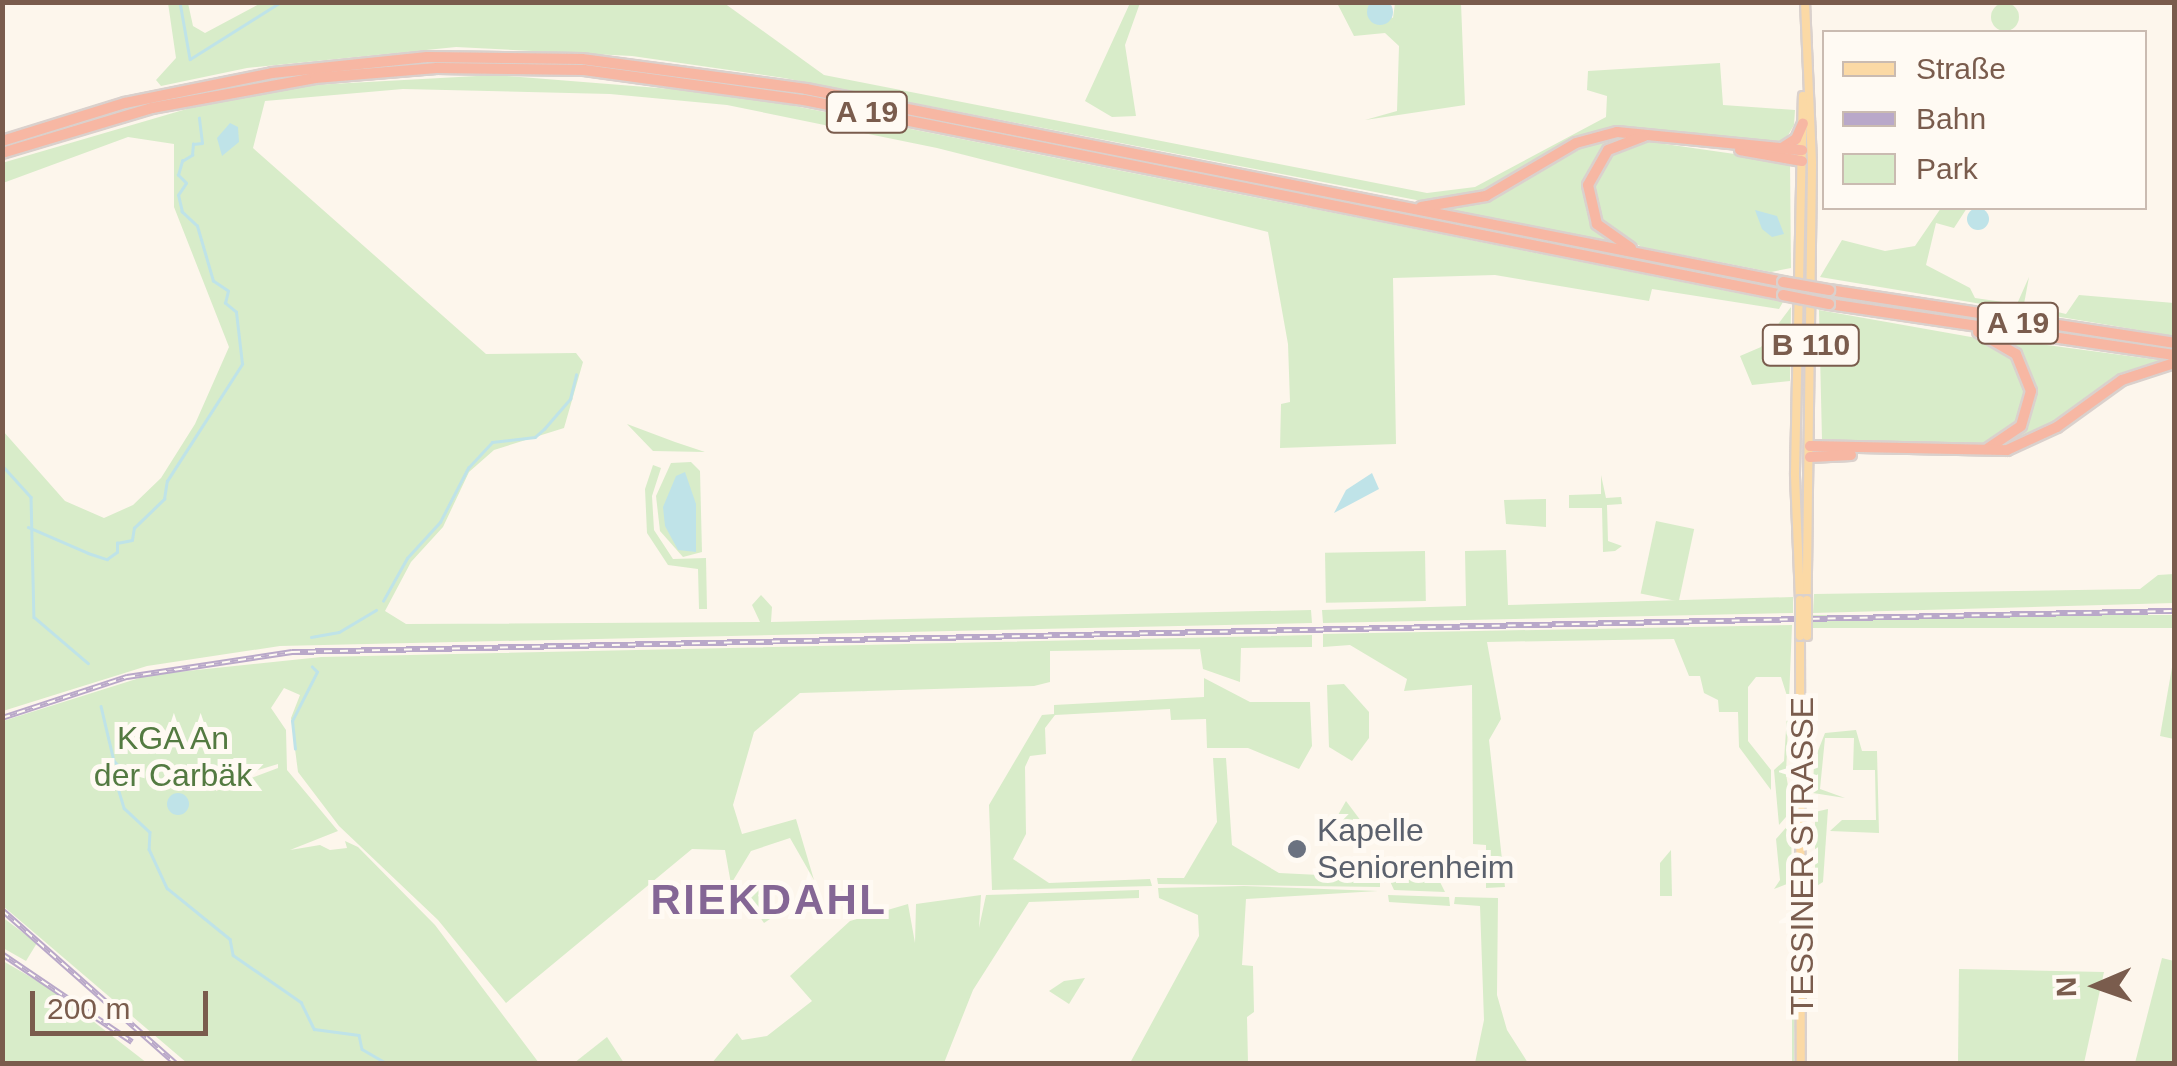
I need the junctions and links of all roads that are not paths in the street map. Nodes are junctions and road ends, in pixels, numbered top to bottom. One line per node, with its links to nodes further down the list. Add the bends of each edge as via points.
1 (1804, 2): 2 (main road, B 110)
2 (1805, 87): 3 (main road, B 110); 7 (main road, B 110)
3 (1802, 123): 5 (highway, via 1796,140); 7 (main road, B 110)
4 (2, 141): 8 (highway, A 19, via 125,103 286,71 427,57 582,59 806,89)
5 (1780, 148): 7 (highway); 8 (highway, via 1607,133 1561,151 1486,196)
6 (2, 153): 10 (highway, A 19, bridge, via 152,108 314,78 437,68 584,70 804,100)
7 (1807, 157): 9 (highway, via 1644,136 1614,145 1594,167 1589,206 1604,233); 14 (main road, TESSINER STRASSE / B 110)
8 (1410, 208): 9 (highway, A 19)
9 (1645, 255): 11 (highway, A 19, bridge)
10 (1968, 327): 12 (highway, A 19); 15 (highway, via 2016,354 2031,391 2027,414 2012,436)
11 (2174, 343)
12 (2174, 355)
13 (2174, 363): 15 (highway, via 2122,380 2021,446)
14 (1806, 449): 15 (highway); 16 (main road, TESSINER STRASSE); 16 (main road, TESSINER STRASSE, via 1796,456)
15 (1963, 454)
16 (1804, 600): 17 (main road, TESSINER STRASSE, bridge)
17 (1801, 1064)

